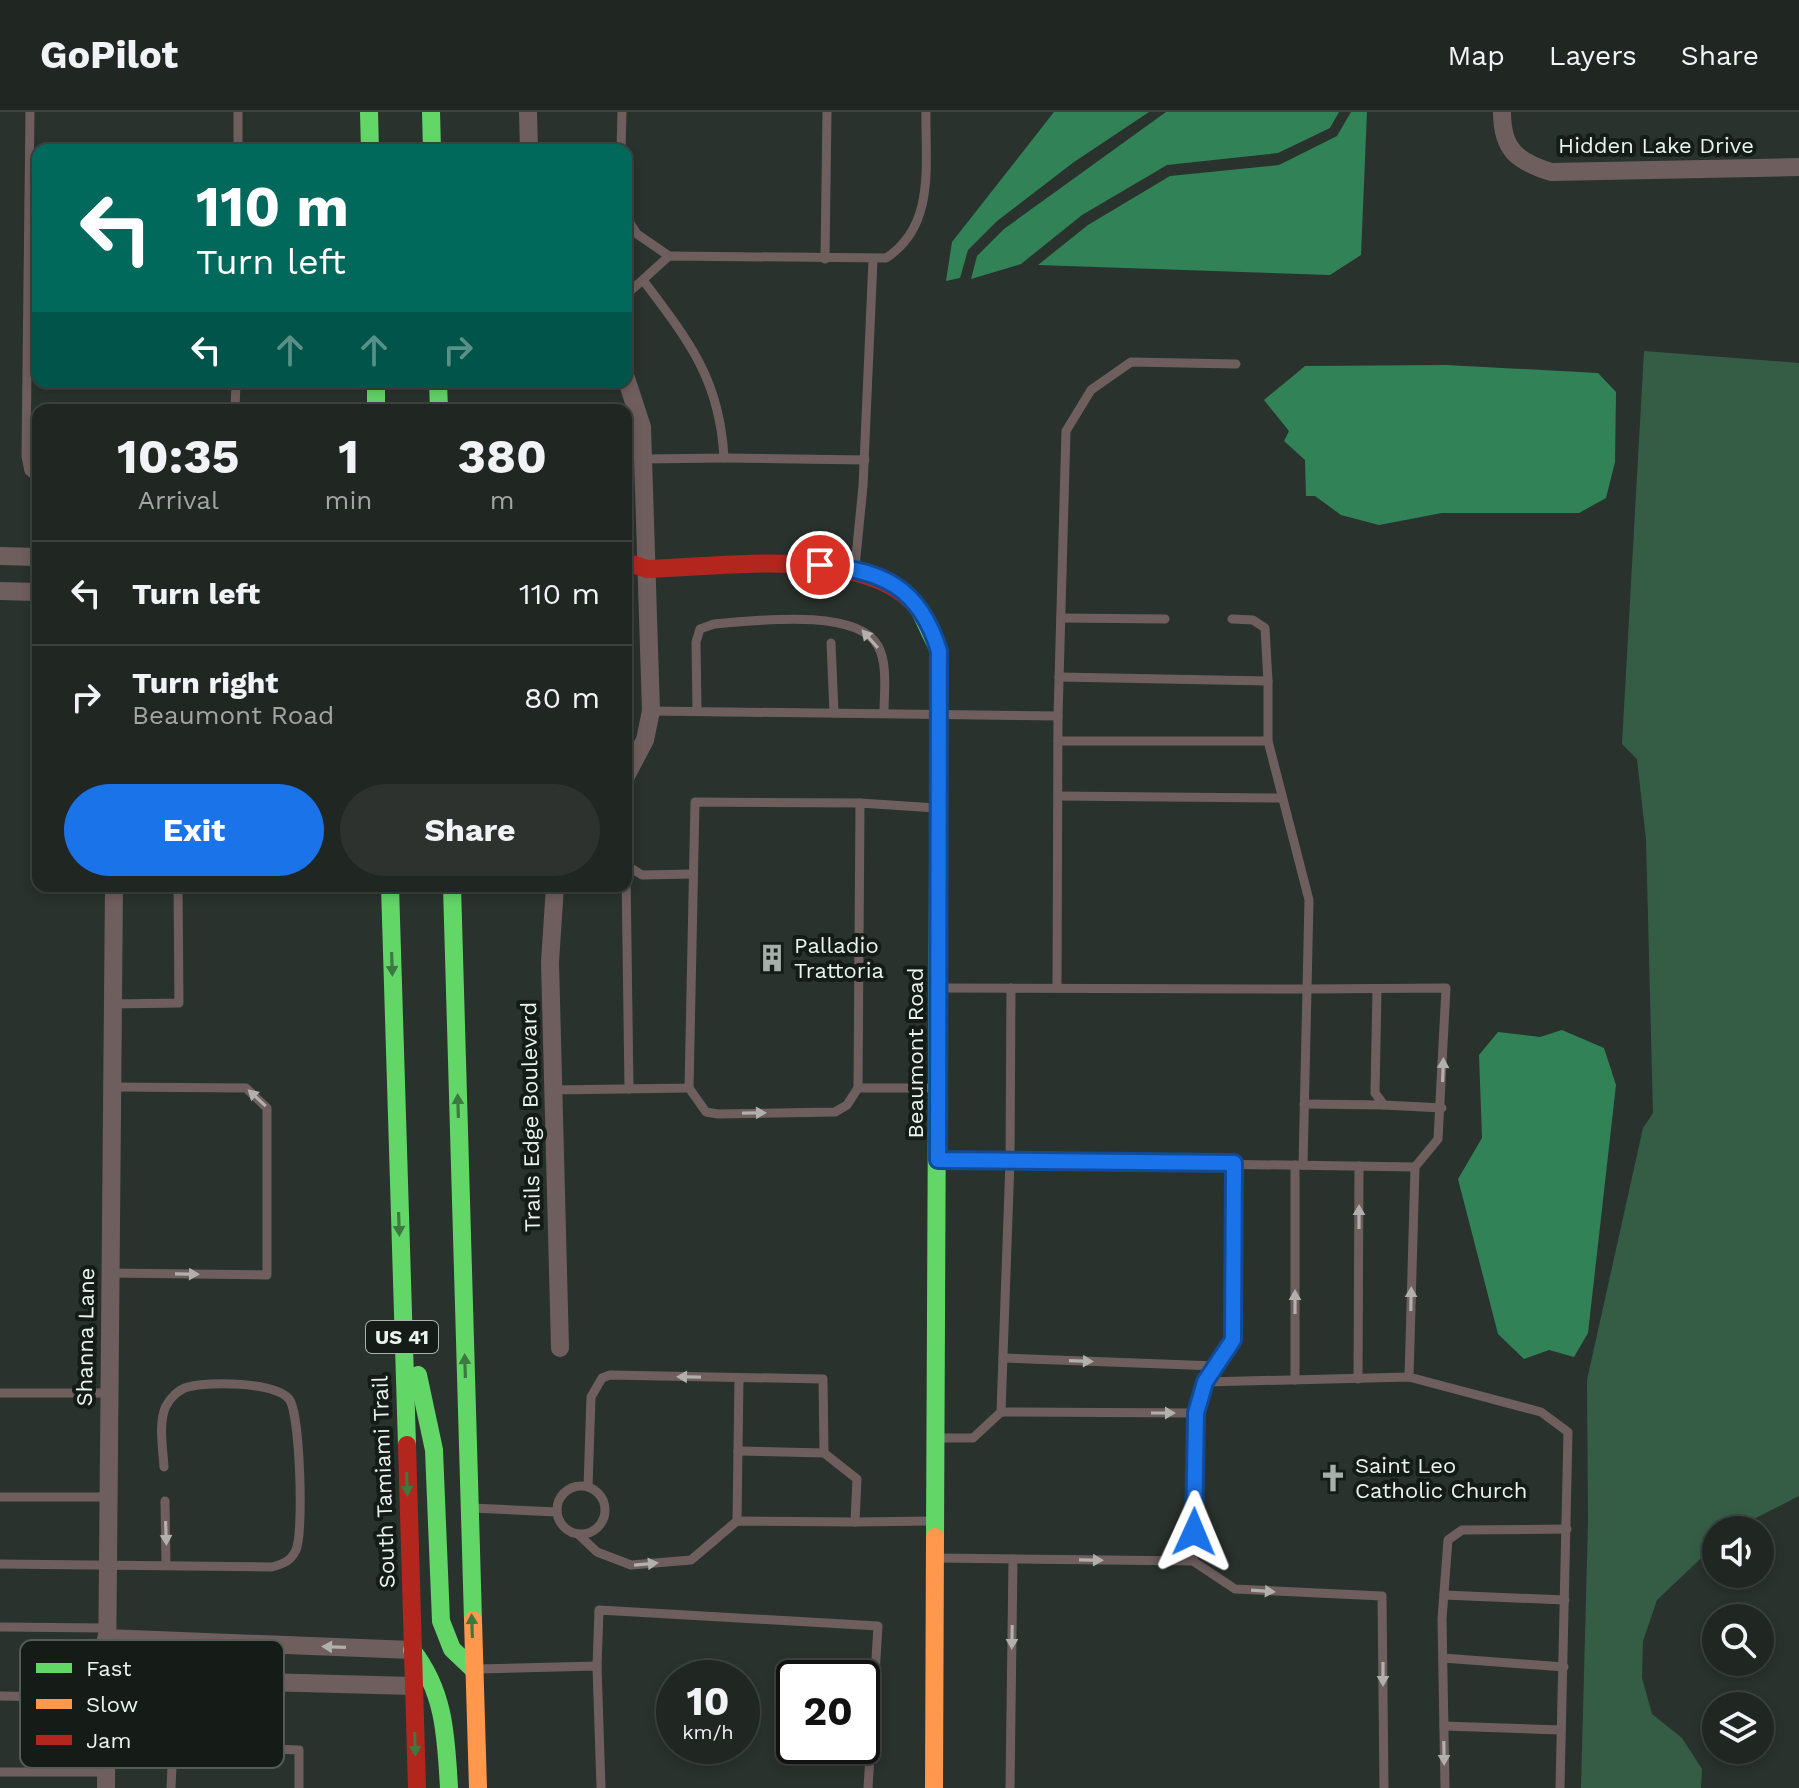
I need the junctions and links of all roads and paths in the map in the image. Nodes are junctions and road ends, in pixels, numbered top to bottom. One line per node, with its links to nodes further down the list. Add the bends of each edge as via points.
1 (30, 112): 27 (lane, via 26,456)
2 (238, 112): 10 (lane)
3 (369, 112): 11 (main road)
4 (431, 112): 12 (main road)
5 (528, 112): 13 (street)
6 (622, 112): 14 (lane)
7 (827, 112): 18 (lane)
8 (926, 112): 19 (lane, via 924,206 895,252)
9 (1502, 112): 15 (street, Hidden Lake Drive, via 1502,131 1512,150 1524,163 1551,172)
10 (238, 144)
11 (370, 144)
12 (432, 144)
13 (529, 144)
14 (621, 144)
15 (1799, 167)
16 (632, 226): 17 (lane)
17 (669, 256): 18 (lane); 20 (lane)
18 (825, 259): 19 (lane)
19 (873, 260): 26 (lane)
20 (643, 280): 21 (lane); 24 (lane, via 703,364 721,420)
21 (632, 290)
22 (1236, 364): 36 (lane, via 1131,362 1091,390 1066,431)
23 (629, 388): 25 (street, via 642,427)
24 (724, 458): 25 (lane); 26 (lane)
25 (644, 459): 32 (street)
26 (865, 460): 31 (lane)
27 (32, 473)
28 (0, 556): 29 (street)
29 (32, 557)
30 (632, 564): 32 (main road, Beaumont Road)
31 (855, 567): 32 (main road, Beaumont Road); 46 (main road, Beaumont Road, via 887,579 915,601 932,627 939,651)
32 (647, 569): 33 (street, Beaumont Road); 42 (street)
33 (632, 575)
34 (0, 591): 35 (street)
35 (32, 592)
36 (1061, 618): 37 (lane); 40 (lane)
37 (1165, 619)
38 (1232, 619): 41 (lane, via 1253,620 1265,628)
39 (831, 643): 44 (lane)
40 (1059, 677): 41 (lane); 47 (lane)
41 (1268, 681): 49 (lane)
42 (651, 711): 43 (lane); 50 (street, via 645,740)
43 (697, 711): 44 (lane); 45 (lane, one-way to 43, via 882,659 872,637 846,623 814,621 714,624 700,629)
44 (834, 713): 45 (lane)
45 (884, 713): 46 (lane)
46 (940, 714): 47 (lane); 54 (main road, Beaumont Road)
47 (1058, 716): 48 (lane)
48 (1058, 741): 49 (lane); 51 (lane)
49 (1268, 741): 52 (lane)
50 (632, 765)
51 (1058, 796): 52 (lane); 65 (lane)
52 (1282, 798): 66 (lane, via 1309,900)
53 (860, 803): 54 (lane); 56 (lane, via 695,802); 71 (lane)
54 (940, 808): 63 (main road, Beaumont Road)
55 (632, 869): 56 (lane, via 642,875)
56 (693, 874): 70 (lane)
57 (114, 892): 68 (street, Shanna Lane)
58 (178, 892): 68 (lane, via 179,1003)
59 (390, 892): 85 (main road, South Tamiami Trail / US 41, one-way to 85)
60 (452, 892): 106 (main road, US 41, one-way to 60)
61 (555, 892): 74 (street, Trails Edge Boulevard, via 550,962)
62 (626, 892): 72 (lane)
63 (939, 988): 64 (lane); 73 (main road, Beaumont Road)
64 (1011, 988): 65 (lane); 79 (lane)
65 (1057, 988): 66 (lane)
66 (1307, 989): 67 (lane); 75 (lane)
67 (1377, 989): 76 (lane, via 1375,1093); 77 (lane, one-way to 67, via 1446,988)
68 (112, 1004): 69 (street, Shanna Lane)
69 (111, 1087): 84 (street, Shanna Lane); 84 (lane, one-way to 69, via 267,1275 267,1108 246,1088)
70 (689, 1088): 71 (lane, one-way to 71, via 706,1112 718,1114 835,1112); 72 (lane)
71 (858, 1088): 73 (lane)
72 (629, 1089): 74 (lane)
73 (939, 1089): 78 (main road, Beaumont Road)
74 (553, 1090): 86 (street, Trails Edge Boulevard)
75 (1304, 1104): 76 (lane); 81 (lane)
76 (1384, 1105): 77 (lane)
77 (1442, 1108): 83 (lane, via 1438,1139)
78 (938, 1160): 79 (lane); 98 (main road, Beaumont Road)
79 (1010, 1161): 80 (lane); 87 (lane)
80 (1234, 1163): 81 (lane); 88 (lane, via 1233,1340)
81 (1299, 1165): 82 (lane); 92 (lane, one-way to 81)
82 (1359, 1166): 83 (lane); 91 (lane, one-way to 82)
83 (1415, 1167): 89 (lane, one-way to 83)
84 (109, 1273): 95 (street, Shanna Lane)
85 (401, 1298): 126 (main road, South Tamiami Trail / US 41, one-way to 126); 130 (main road, via 434,1450 441,1621 446,1640)
86 (560, 1348)
87 (1003, 1358): 88 (lane, one-way to 88); 96 (lane)
88 (1216, 1366): 93 (lane)
89 (1409, 1377): 91 (lane); 111 (lane, via 1541,1412 1568,1432)
90 (739, 1378): 99 (lane); 100 (lane, via 823,1379); 102 (lane, one-way to 102, via 602,1378 591,1397)
91 (1358, 1379): 92 (lane)
92 (1295, 1380): 93 (lane)
93 (1205, 1382): 97 (lane)
94 (0, 1393): 95 (lane)
95 (108, 1393): 104 (street, Shanna Lane)
96 (1001, 1412): 97 (lane, one-way to 97); 98 (lane, via 973,1438)
97 (1196, 1413): 115 (lane)
98 (937, 1438): 109 (main road, Beaumont Road)
99 (738, 1451): 100 (lane); 108 (lane)
100 (824, 1453): 110 (lane, via 857,1479)
101 (164, 1467): 118 (lane, via 165,1409 187,1387 247,1385 286,1395 294,1405 300,1524 295,1553 285,1564 272,1567)
102 (588, 1487): 107 (lane, via 566,1491); 112 (lane, via 604,1502 604,1518 594,1530)
103 (0, 1497): 104 (lane)
104 (107, 1497): 117 (street, Shanna Lane)
105 (165, 1501): 118 (lane, one-way to 118)
106 (469, 1508): 107 (lane); 130 (main road, US 41, one-way to 106)
107 (557, 1512): 112 (lane, via 564,1526)
108 (737, 1521): 110 (lane); 112 (lane, one-way to 108, via 597,1552 631,1565 691,1560)
109 (936, 1521): 110 (lane); 113 (main road, Beaumont Road)
110 (855, 1522)
111 (1567, 1529): 119 (lane, via 1462,1530 1448,1540); 120 (lane)
112 (578, 1534)
113 (936, 1558): 114 (lane); 148 (main road, Beaumont Road)
114 (1013, 1559): 115 (lane, one-way to 115); 149 (lane, one-way to 149)
115 (1193, 1561): 150 (lane, one-way to 150, via 1235,1589 1382,1596)
116 (0, 1564): 117 (lane)
117 (107, 1564): 118 (lane); 122 (street, Shanna Lane)
118 (166, 1565)
119 (1444, 1595): 120 (lane); 127 (lane)
120 (1565, 1600): 129 (lane)
121 (0, 1627): 122 (lane)
122 (106, 1633): 123 (street, Shanna Lane); 124 (street)
123 (106, 1640)
124 (203, 1640)
125 (284, 1645): 126 (street, one-way to 125)
126 (412, 1650): 132 (main road, South Tamiami Trail / US 41); 144 (main road, via 440,1689)
127 (1443, 1658): 129 (lane); 135 (lane)
128 (597, 1666): 130 (lane); 146 (lane); 147 (lane, via 599,1610 878,1626)
129 (1564, 1667): 136 (lane)
130 (473, 1669): 145 (main road, US 41)
131 (284, 1683): 132 (street)
132 (413, 1686): 143 (main road, South Tamiami Trail / US 41, one-way to 143)
133 (0, 1696): 134 (lane)
134 (20, 1696)
135 (1444, 1726): 136 (lane); 151 (lane, one-way to 151)
136 (1561, 1730): 152 (lane)
137 (284, 1749): 142 (lane, via 299,1750)
138 (172, 1768): 141 (lane)
139 (0, 1772): 140 (lane)
140 (106, 1780)
141 (171, 1788)
142 (299, 1788)
143 (417, 1788)
144 (449, 1788)
145 (478, 1788)
146 (601, 1788)
147 (868, 1788)
148 (934, 1788)
149 (1010, 1788)
150 (1384, 1788)
151 (1445, 1788)
152 (1560, 1788)

